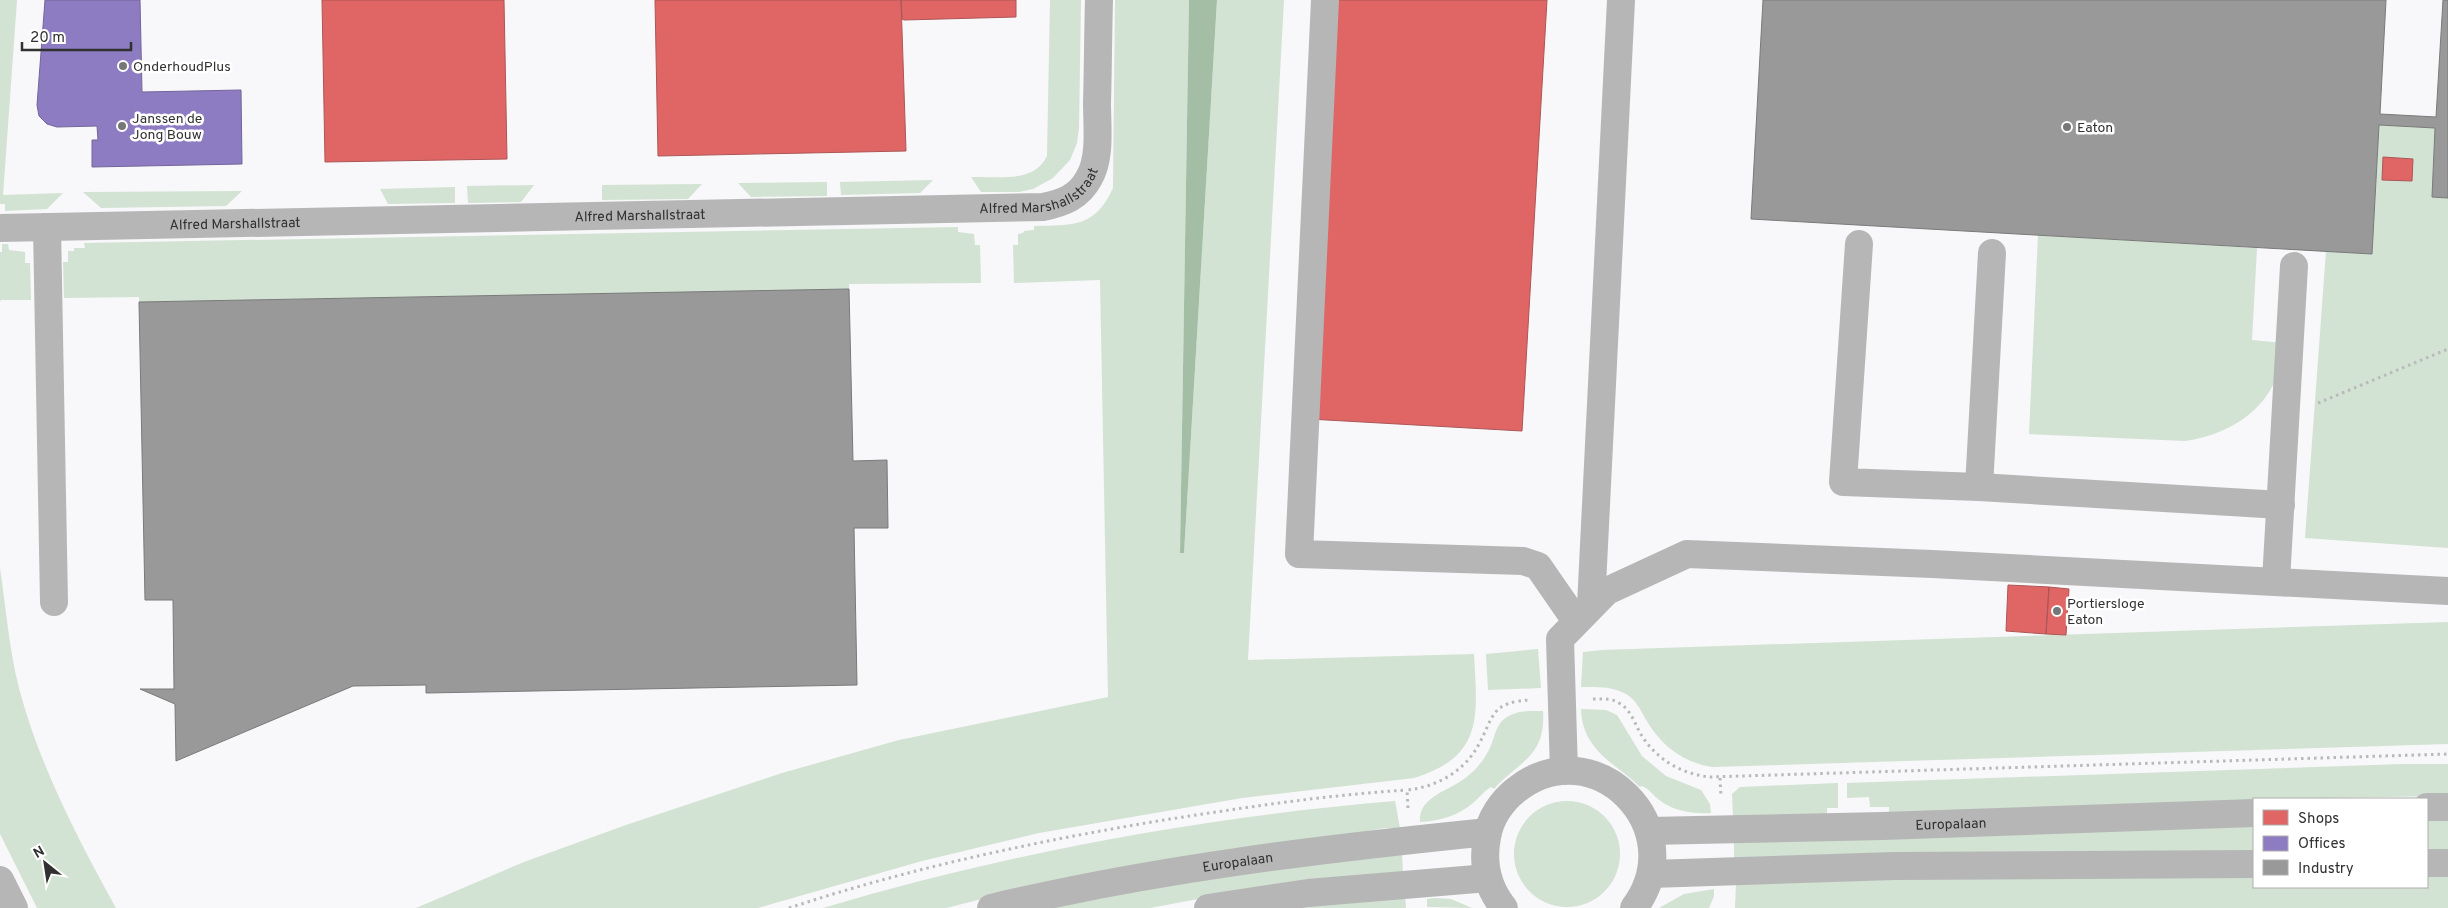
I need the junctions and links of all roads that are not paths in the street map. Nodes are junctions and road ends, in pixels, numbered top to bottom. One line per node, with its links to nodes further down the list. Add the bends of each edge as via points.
1 (1098, 0): 4 (street, Alfred Marshallstraat, via 1094,168 1078,193 1051,205)
2 (1325, 0): 14 (street, via 1298,554 1523,561 1538,566)
3 (1622, 0): 14 (street)
4 (47, 227): 5 (street, Alfred Marshallstraat); 13 (street)
5 (0, 228)
6 (1859, 244): 9 (street, via 1843,482)
7 (1992, 252): 9 (street)
8 (2294, 266): 10 (street)
9 (1978, 487): 10 (street)
10 (2281, 505): 11 (street)
11 (2276, 581): 12 (street); 14 (street, via 1687,554 1607,590)
12 (2448, 591)
13 (54, 602)
14 (1584, 614): 15 (street, via 1560,638)
15 (1564, 771): 19 (street, via 1586,772 1608,780 1626,793 1640,810); 20 (street, via 1544,775 1508,796)
16 (2428, 807): 17 (street)
17 (2448, 807)
18 (2253, 813): 19 (street, Europalaan)
19 (1649, 831): 24 (street)
20 (1488, 832): 25 (street, via 1485,856); 28 (street, Europalaan, via 1318,850 1187,869)
21 (2428, 863): 22 (street)
22 (2448, 863)
23 (2253, 864): 24 (street, via 1894,866)
24 (1651, 874): 31 (street, via 1645,892)
25 (1488, 878): 29 (street, via 1334,890); 30 (street, via 1496,899)
26 (0, 880): 27 (street)
27 (14, 908)
28 (991, 908)
29 (1208, 908)
30 (1504, 908)
31 (1634, 908)

